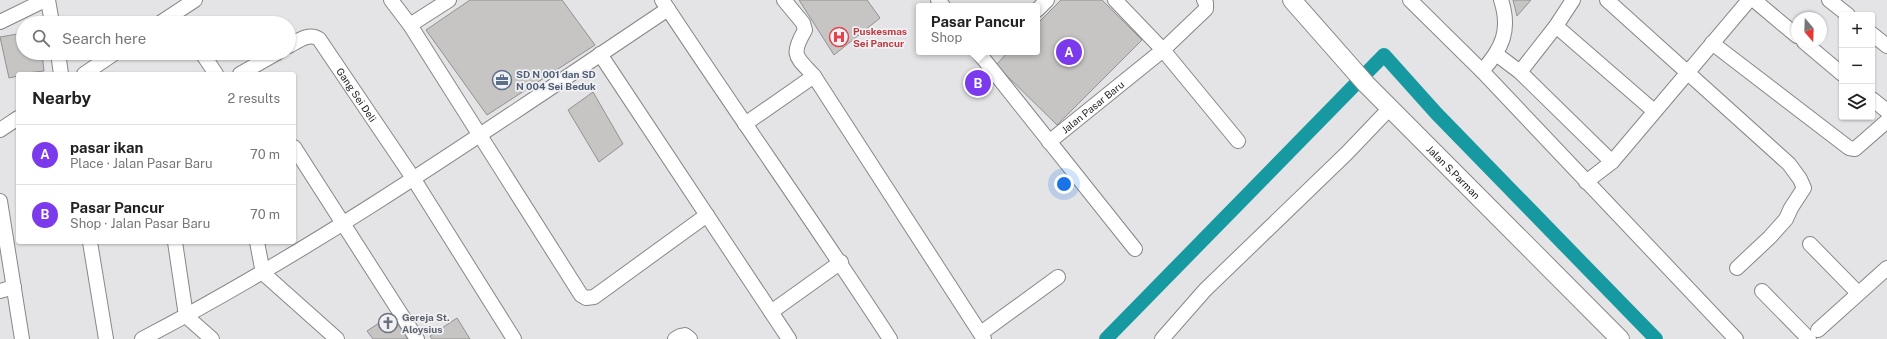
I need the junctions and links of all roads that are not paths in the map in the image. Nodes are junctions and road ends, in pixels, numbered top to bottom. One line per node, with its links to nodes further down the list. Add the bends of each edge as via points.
1 (45, 0): 21 (street)
2 (48, 0): 19 (street)
3 (195, 0): 20 (street)
4 (391, 0): 22 (street)
5 (449, 0): 22 (street)
6 (784, 0): 46 (street, via 803,23 805,30 797,44 797,58)
7 (1115, 0): 30 (street)
8 (1204, 0): 30 (street, Jalan Pasar Baru, via 1206,9)
9 (1292, 0): 48 (main road, Jalan S.Parman)
10 (1410, 0): 38 (street)
11 (1501, 0): 32 (street, via 1505,20 1504,34)
12 (1574, 0): 23 (street)
13 (1607, 0): 45 (street)
14 (1749, 0): 27 (street)
15 (1754, 0): 24 (street)
16 (1829, 0): 18 (street)
17 (665, 4): 31 (street); 53 (street)
18 (1844, 12)
19 (51, 16)
20 (181, 16)
21 (0, 22)
22 (410, 25): 55 (street)
23 (1556, 26): 44 (street); 49 (street)
24 (1791, 31)
25 (1875, 36): 28 (street)
26 (296, 42): 60 (street, Gang Sei Deli, via 308,36 319,39)
27 (1712, 43): 45 (street); 52 (street, via 1849,148 1855,148)
28 (1887, 46)
29 (1811, 48): 39 (street)
30 (1163, 50): 56 (street); 57 (street, Jalan Pasar Baru)
31 (600, 54): 55 (street); 63 (street)
32 (1496, 54): 38 (street); 44 (street)
33 (985, 55): 57 (street)
34 (59, 60): 40 (street)
35 (105, 60): 41 (street)
36 (207, 60): 42 (street)
37 (265, 60): 43 (street)
38 (1482, 71): 61 (street)
39 (1839, 71)
40 (61, 72)
41 (87, 72)
42 (215, 72)
43 (244, 72)
44 (1520, 72): 59 (street)
45 (1687, 72): 49 (street); 71 (street, via 1789,164 1804,188 1786,219)
46 (814, 76): 53 (street); 81 (street)
47 (1875, 102): 50 (street)
48 (1390, 108): 94 (street, via 1347,153 1204,290); 95 (main road, Jalan S.Parman)
49 (1654, 111): 59 (street)
50 (1887, 112)
51 (16, 119): 54 (street)
52 (1887, 120)
53 (745, 124): 70 (street)
54 (0, 130)
55 (479, 135): 60 (street); 63 (street, via 581,295 586,298 594,297)
56 (1238, 141)
57 (1049, 142): 69 (street)
58 (296, 150): 64 (street)
59 (1612, 162): 61 (street)
60 (413, 178): 64 (street); 89 (street, Gang Sei Deli)
61 (1586, 182): 96 (street)
62 (0, 201): 75 (street)
63 (707, 215): 79 (street)
64 (343, 222): 73 (street); 88 (street)
65 (90, 244): 84 (street)
66 (175, 244): 80 (street)
67 (257, 244): 73 (street)
68 (1810, 244): 78 (street)
69 (1134, 249)
70 (840, 262): 79 (street); 93 (street)
71 (1737, 268)
72 (1887, 268): 78 (street)
73 (263, 273): 80 (street); 87 (street)
74 (1058, 277): 81 (street)
75 (14, 287): 76 (street); 83 (street)
76 (0, 291)
77 (1762, 291): 82 (street)
78 (1858, 293): 82 (street)
79 (771, 312): 92 (street)
80 (186, 316): 85 (street); 86 (street)
81 (982, 336)
82 (1815, 337)
83 (22, 339)
84 (106, 339)
85 (142, 339)
86 (212, 339)
87 (337, 339)
88 (417, 339)
89 (514, 339)
90 (675, 339): 91 (street, via 680,336)
91 (690, 339)
92 (789, 339)
93 (890, 339)
94 (1162, 339)
95 (1620, 339)
96 (1736, 339)

